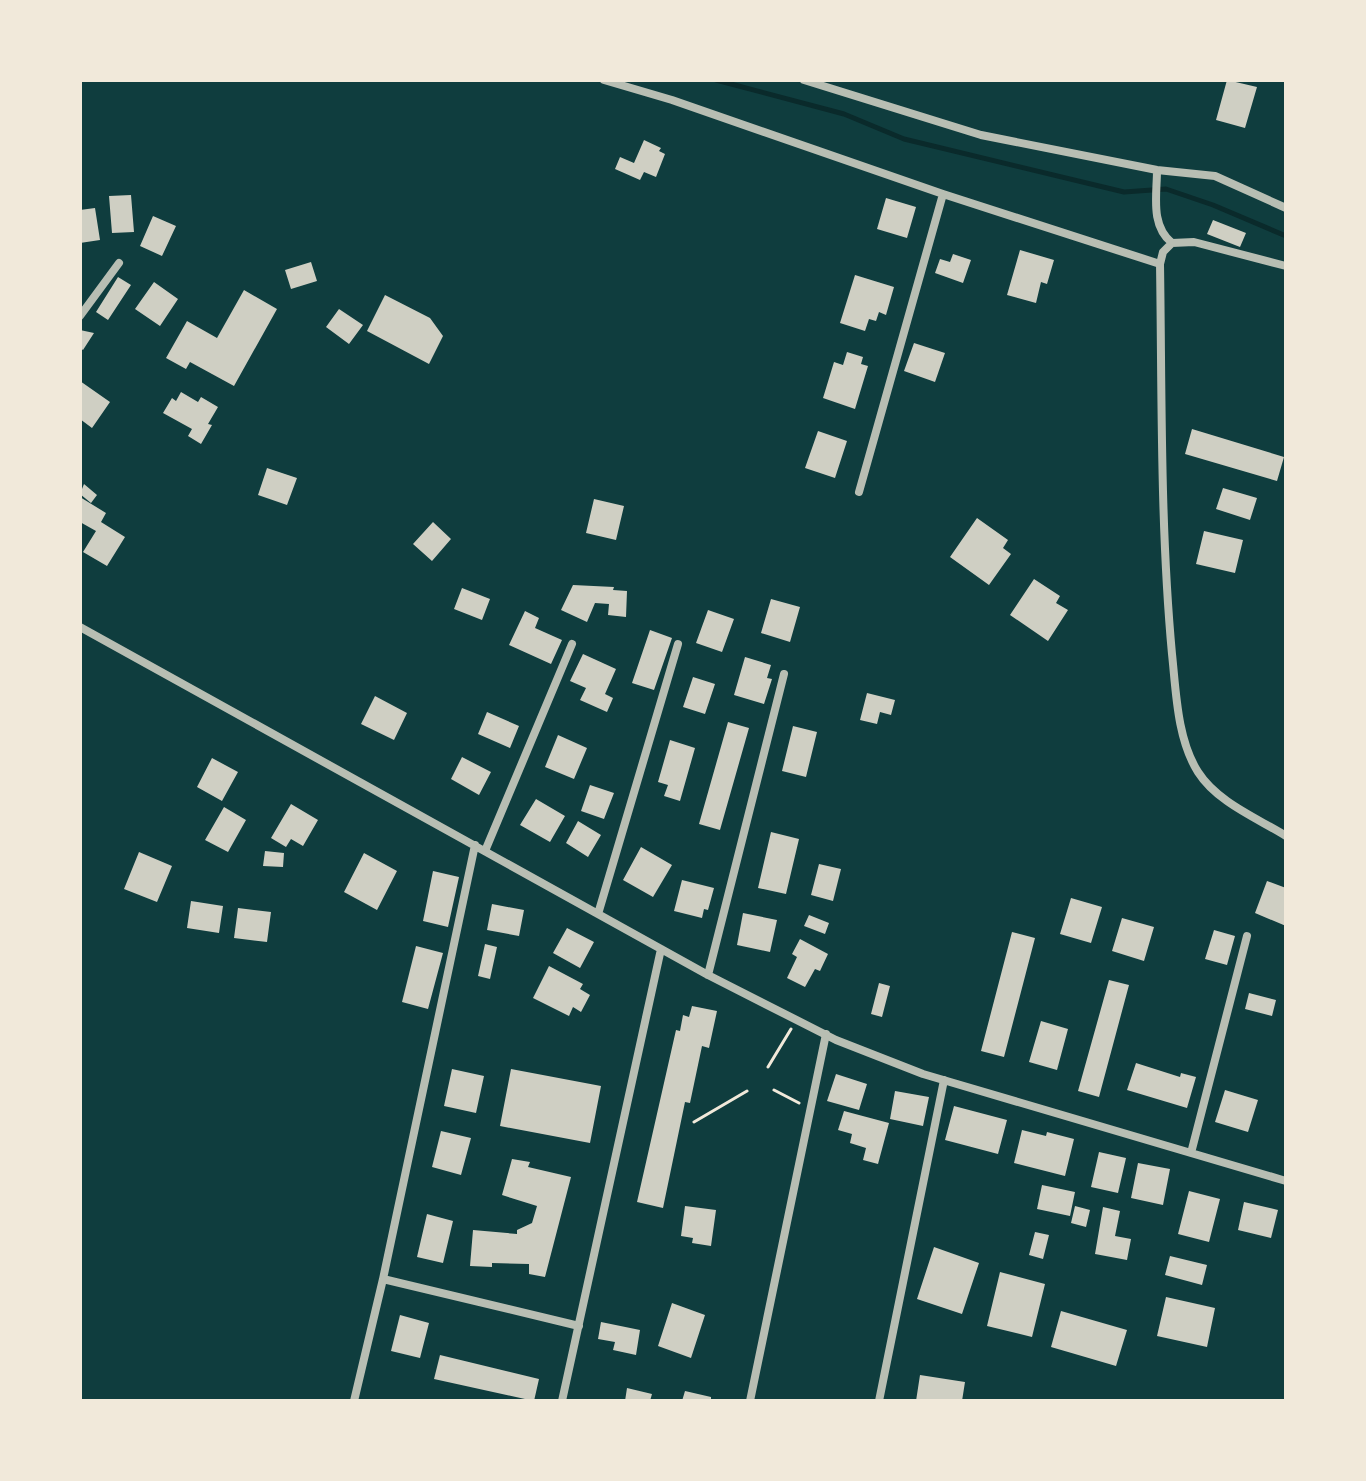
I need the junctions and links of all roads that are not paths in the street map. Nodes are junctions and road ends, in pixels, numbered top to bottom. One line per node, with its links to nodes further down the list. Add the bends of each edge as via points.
1 (604, 80): 4 (street)
2 (804, 80): 3 (street, via 981,135)
3 (1157, 170): 5 (street, via 1226,179); 6 (street, via 1157,218)
4 (943, 194): 8 (street); 11 (street)
5 (1286, 208)
6 (1172, 243): 8 (street); 9 (street, via 1194,242)
7 (119, 263): 10 (street)
8 (1160, 264): 16 (street, via 1166,566 1183,732 1205,782)
9 (1286, 266)
10 (80, 316)
11 (859, 492)
12 (80, 627): 17 (street)
13 (572, 644): 18 (street)
14 (678, 644): 19 (street)
15 (784, 674): 22 (street)
16 (1286, 836)
17 (475, 845): 18 (street); 27 (street)
18 (485, 851): 19 (street)
19 (598, 914): 21 (street)
20 (1247, 936): 25 (street)
21 (661, 949): 22 (street); 28 (street)
22 (708, 975): 23 (street)
23 (826, 1034): 24 (street); 31 (street)
24 (944, 1080): 25 (street); 32 (street)
25 (1191, 1153): 26 (street)
26 (1286, 1181)
27 (383, 1279): 28 (street); 29 (street)
28 (579, 1326): 30 (street)
29 (354, 1401)
30 (562, 1401)
31 (750, 1401)
32 (879, 1401)

